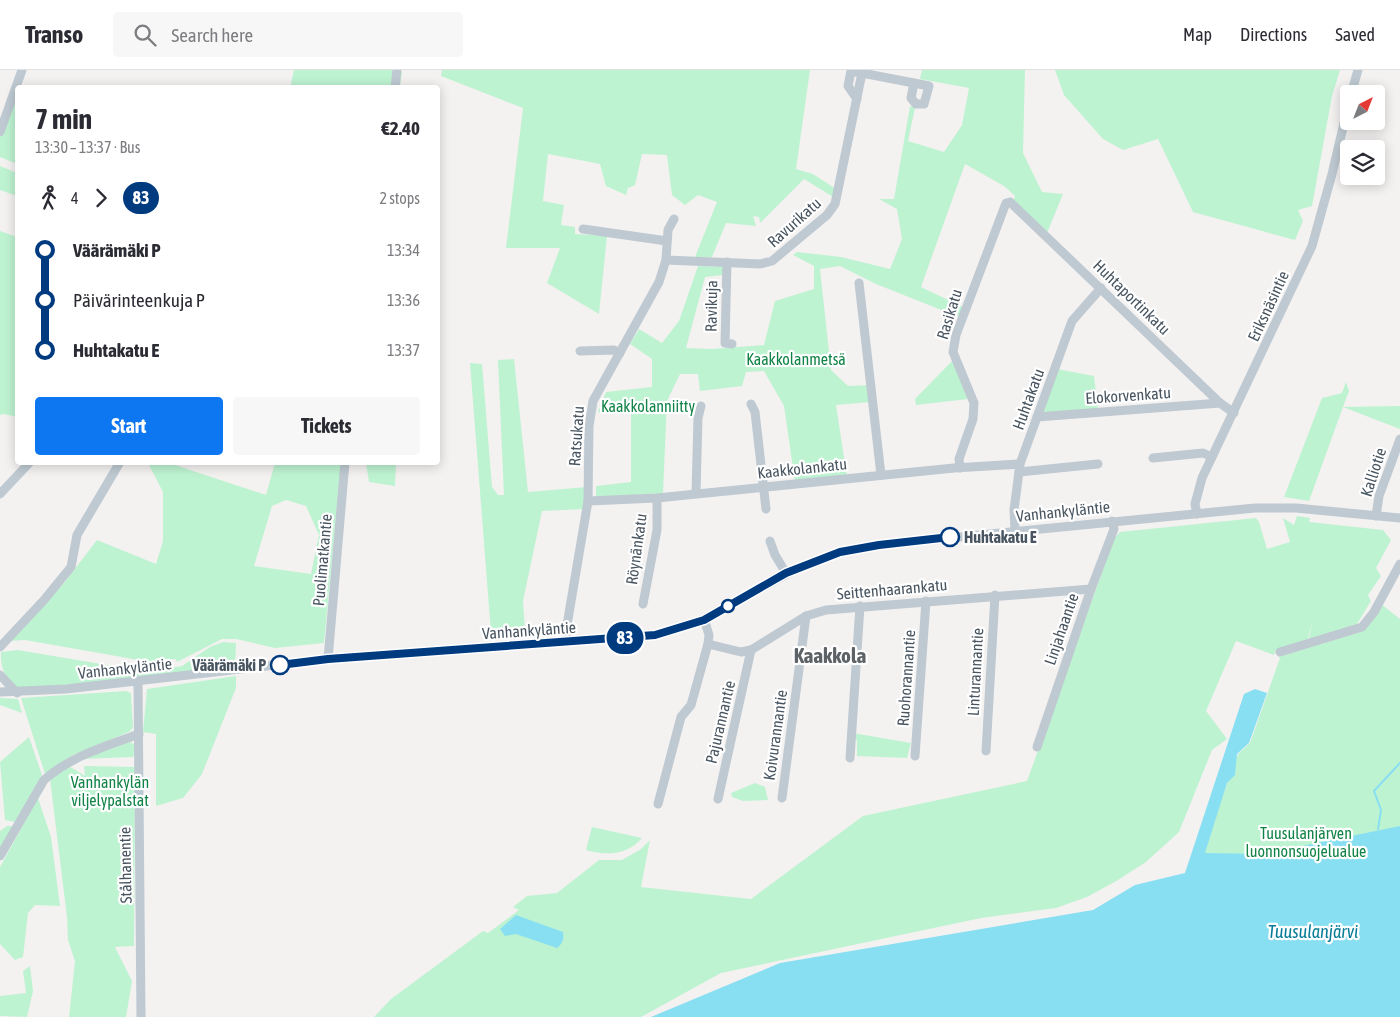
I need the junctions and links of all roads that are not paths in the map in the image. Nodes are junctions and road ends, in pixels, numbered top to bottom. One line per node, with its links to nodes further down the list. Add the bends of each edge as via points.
1 (22, 70): 5 (street)
2 (397, 70): 6 (street)
3 (1358, 70): 7 (street)
4 (914, 83): 16 (street, Ravurikatu, via 862,73 838,196 832,209 772,261 760,264)
5 (17, 85)
6 (395, 85)
7 (1354, 85)
8 (15, 90): 10 (street)
9 (1342, 130): 25 (street, Eriksnäsintie, via 1312,246)
10 (0, 132)
11 (1010, 202): 18 (street, Huhtaportinkatu); 34 (street, Rasikatu, via 1006,203 956,335 953,352 974,403 973,419 959,459)
12 (674, 219): 14 (street, Ratsukatu)
13 (583, 229): 14 (street)
14 (667, 241): 15 (street, Ratsukatu)
15 (666, 260): 16 (street, Ravurikatu); 21 (street, Ratsukatu, via 659,282)
16 (727, 262): 19 (street, Ravikuja, via 725,343)
17 (859, 283): 36 (street)
18 (1101, 288): 22 (street, Huhtaportinkatu); 26 (street, Huhtakatu, via 1072,322)
19 (732, 344)
20 (580, 351): 21 (street, via 614,350)
21 (620, 353): 41 (street, Ratsukatu, via 593,401 589,426)
22 (1220, 403): 25 (street, Huhtaportinkatu); 26 (street, Elokorvenkatu)
23 (751, 404): 37 (street, via 755,412)
24 (701, 406): 38 (street)
25 (1234, 413): 28 (street, Eriksnäsintie)
26 (1037, 417): 35 (street, Huhtakatu)
27 (1400, 439): 44 (street, Kalliotie, via 1378,496)
28 (1212, 457): 29 (street, via 1203,453); 43 (street, Eriksnäsintie, via 1197,494)
29 (1153, 458)
30 (1098, 464): 35 (street, Kaakkolankatu)
31 (27, 465): 39 (street)
32 (118, 465): 60 (street, via 76,535 71,567)
33 (345, 465): 63 (street, Puolimatkantie)
34 (960, 468): 35 (street, Kaakkolankatu); 36 (street, Kaakkolankatu)
35 (1019, 468): 47 (street, Huhtakatu)
36 (881, 475): 37 (street, Kaakkolankatu)
37 (763, 487): 38 (street, Kaakkolankatu); 42 (street)
38 (696, 493): 40 (street, Kaakkolankatu)
39 (0, 494)
40 (657, 498): 41 (street, Kaakkolankatu); 54 (street, Röynänkatu, via 657,530)
41 (588, 501): 58 (street, Ratsukatu, via 567,625)
42 (766, 509)
43 (1197, 514): 44 (street, Vanhankyläntie, via 1277,507); 46 (street, Vanhankyläntie)
44 (1376, 516): 45 (street, Vanhankyläntie)
45 (1400, 518)
46 (1112, 521): 47 (street, Vanhankyläntie); 51 (street, Linjahaantie, via 1114,529)
47 (1015, 531): 50 (street, Vanhankyläntie, via 840,552)
48 (770, 541): 50 (street)
49 (1400, 564): 62 (street, via 1374,612 1362,627)
50 (786, 573): 57 (street, Vanhankyläntie)
51 (1091, 589): 52 (street, Seittenhaarankatu); 69 (street, Linjahaantie)
52 (995, 595): 53 (street, Seittenhaarankatu); 70 (street, Linturannantie)
53 (926, 601): 55 (street, Seittenhaarankatu); 71 (street, Ruohorannantie)
54 (643, 604)
55 (860, 606): 56 (street, Seittenhaarankatu); 72 (street)
56 (806, 616): 61 (street, Seittenhaarankatu); 73 (street, Koivurannantie)
57 (704, 620): 58 (street, Vanhankyläntie, via 655,635); 59 (street)
58 (567, 642): 63 (street, Vanhankyläntie)
59 (708, 644): 61 (street, via 741,652); 75 (street, via 691,705 680,717)
60 (0, 647)
61 (751, 650): 74 (street, Pajurannantie)
62 (1280, 652)
63 (328, 659): 65 (street, Vanhankyläntie)
64 (0, 675): 67 (street)
65 (138, 682): 67 (street, Vanhankyläntie); 68 (street, Stålhanentie)
66 (0, 692): 67 (street, Vanhankyläntie)
67 (17, 693)
68 (140, 734): 76 (street, via 73,759 52,772 44,780); 77 (street, Stålhanentie)
69 (1037, 747)
70 (986, 751)
71 (915, 756)
72 (850, 758)
73 (782, 798)
74 (718, 799)
75 (658, 804)
76 (0, 856)
77 (141, 1017)

